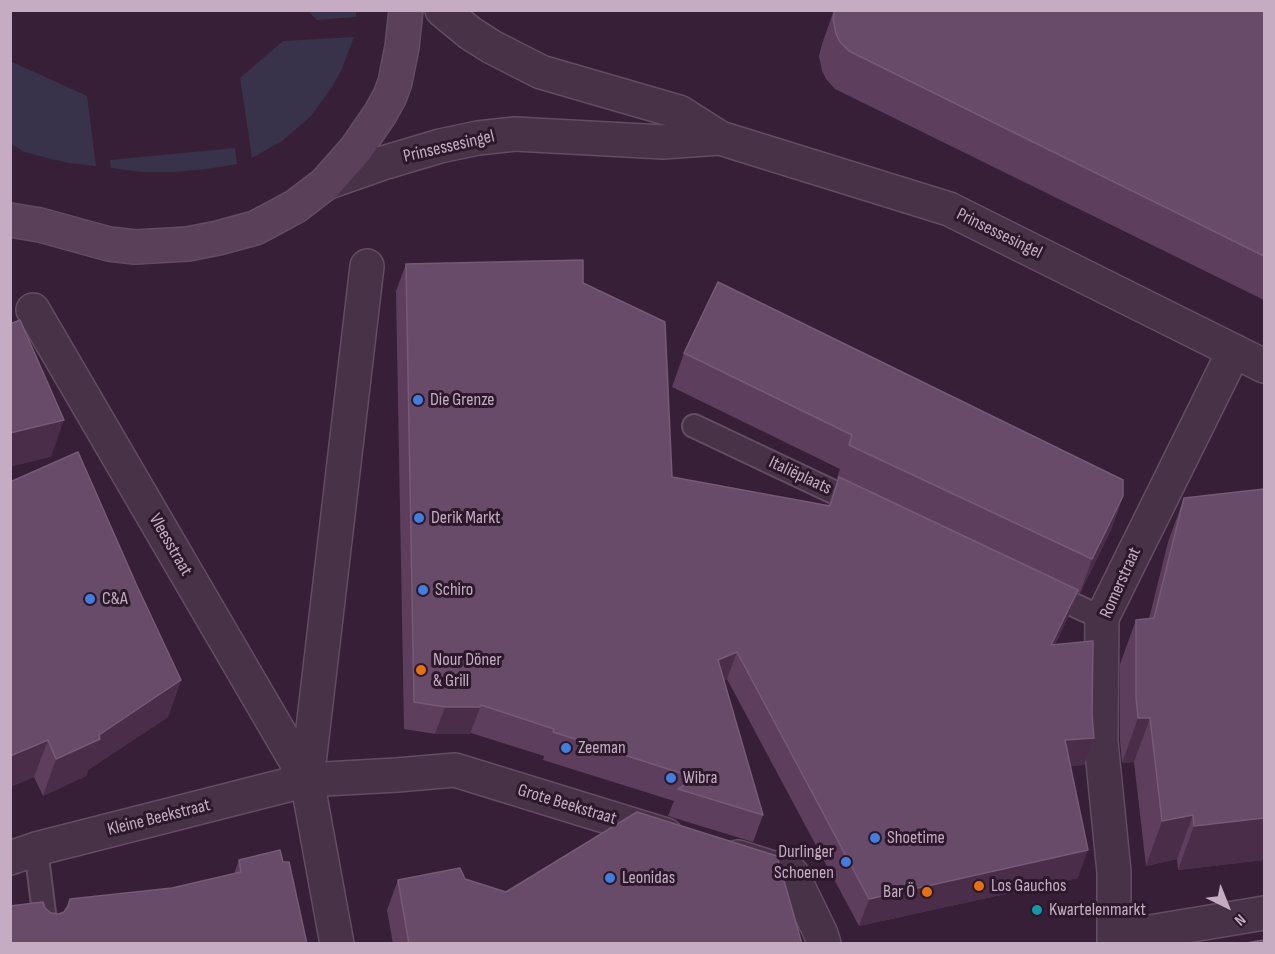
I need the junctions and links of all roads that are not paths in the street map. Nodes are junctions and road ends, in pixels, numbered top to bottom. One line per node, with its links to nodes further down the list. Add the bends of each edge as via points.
1 (406, 10): 4 (main road, via 390,96 368,134)
2 (442, 10): 3 (street, Prinsessesingel, via 492,47 541,72 679,112)
3 (720, 138): 4 (street, Prinsessesingel, via 663,142 515,134 477,138 383,163); 9 (street, Prinsessesingel, via 949,209)
4 (327, 183): 6 (main road, via 296,206 255,228 188,244 109,244)
5 (10, 194): 6 (main road)
6 (25, 222)
7 (368, 266): 15 (street, Vleesstraat)
8 (33, 310): 15 (street, Vleesstraat)
9 (1234, 351): 10 (street, Prinsessesingel); 14 (street, Romerstraat)
10 (1264, 366)
11 (694, 426): 12 (lane, Italiëplaats)
12 (876, 512)
13 (1027, 583): 14 (lane)
14 (1102, 618): 19 (street, Romerstraat, via 1101,742)
15 (307, 780): 16 (street, Kleine Beekstraat); 20 (street, Grote Beekstraat, via 455,770 702,846 792,874); 21 (street, Vleesstraat)
16 (23, 853): 18 (lane)
17 (1264, 914): 19 (street)
18 (46, 929)
19 (1124, 938)
20 (822, 939)
21 (337, 944)

